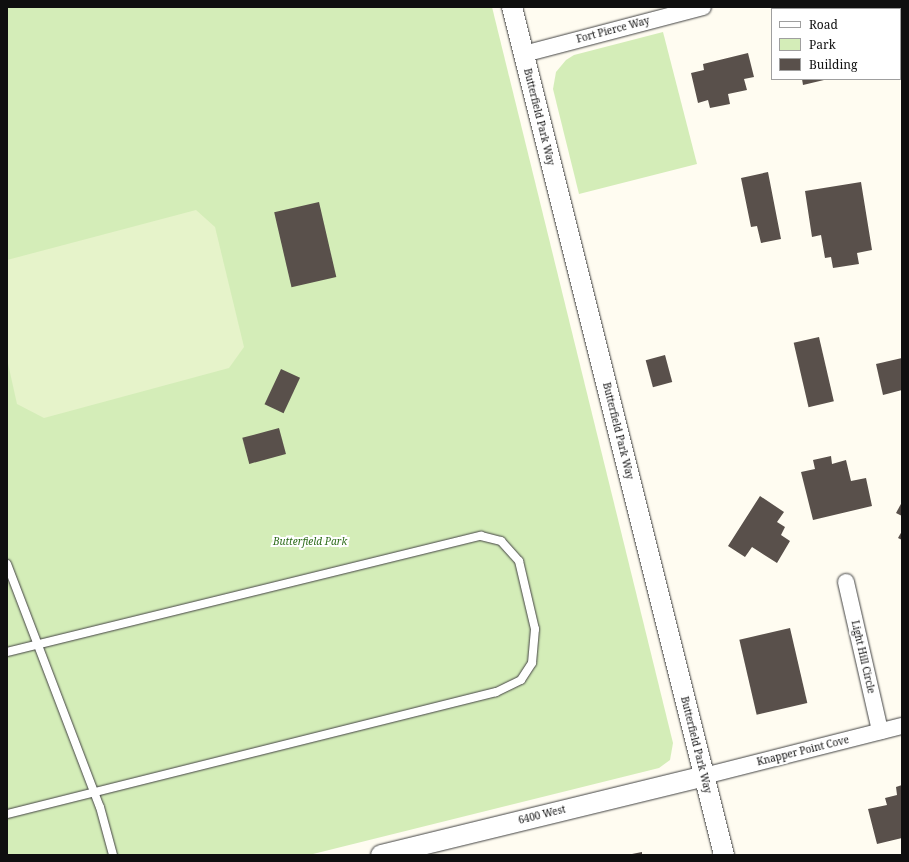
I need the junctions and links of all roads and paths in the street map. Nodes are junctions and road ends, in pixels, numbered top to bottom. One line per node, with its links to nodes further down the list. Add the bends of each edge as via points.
1 (512, 7): 3 (street, Butterfield Park Way)
2 (703, 7): 3 (street, Fort Pierce Way)
3 (524, 54): 10 (street, Butterfield Park Way)
4 (7, 564): 6 (lane)
5 (846, 582): 9 (street, Light Hill Circle)
6 (38, 644): 7 (lane); 11 (lane); 11 (lane, via 461,539 482,536 501,541 519,560 536,629 532,663 521,680 496,692)
7 (7, 652)
8 (902, 726): 9 (street, Knapper Point Cove)
9 (880, 731): 10 (street, Knapper Point Cove)
10 (704, 776): 14 (street, 6400 West); 15 (street, Butterfield Park Way)
11 (93, 791): 12 (lane); 13 (lane)
12 (7, 814)
13 (113, 855)
14 (381, 855)
15 (724, 855)

